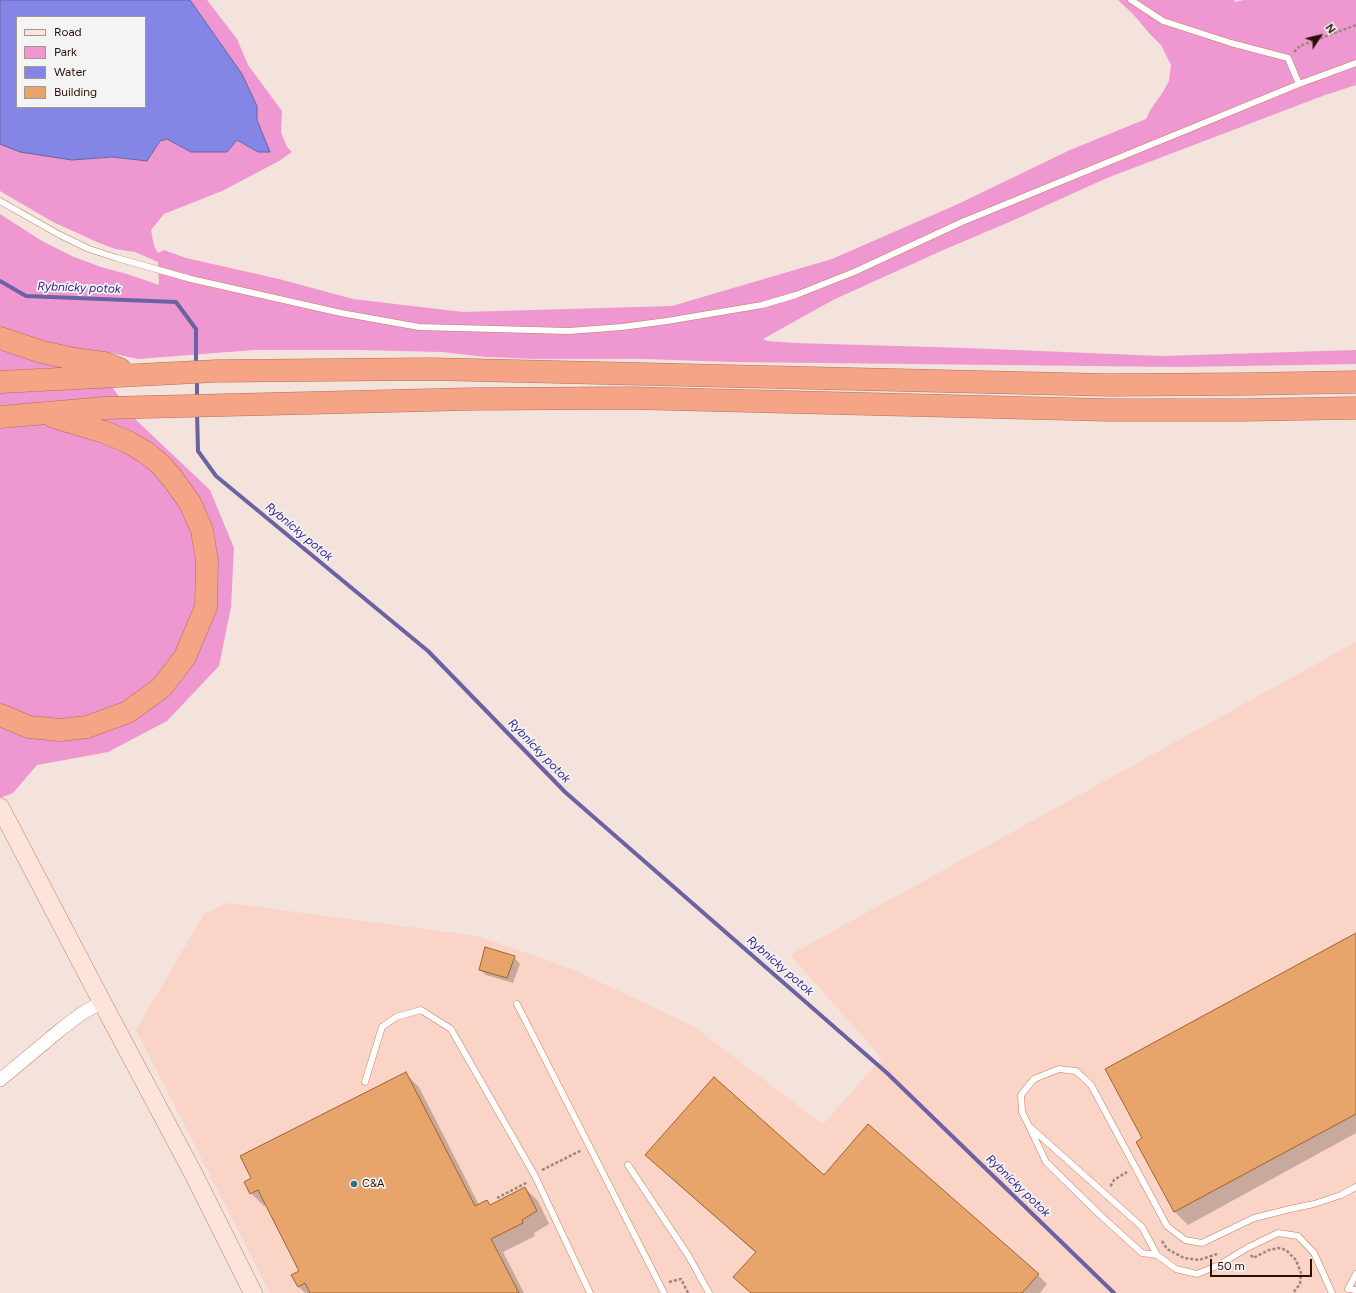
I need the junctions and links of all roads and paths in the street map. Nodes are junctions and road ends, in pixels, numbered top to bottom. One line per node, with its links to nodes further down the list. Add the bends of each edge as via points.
1 (1130, 0): 3 (lane, via 1163,21)
2 (1356, 25): 3 (path, via 1300,46)
3 (1288, 58): 5 (lane)
4 (1356, 63): 5 (lane)
5 (1300, 84): 6 (lane, via 962,222 854,272 796,295 762,305 667,322 622,327 569,331 419,327 341,313 191,279 89,249)
6 (0, 201)
7 (0, 338): 8 (highway, via 42,352 104,363)
8 (132, 374): 9 (highway); 10 (highway, via 430,368 1109,385)
9 (0, 382)
10 (1356, 382)
11 (1356, 408): 12 (highway, via 1109,410 629,398 175,406 105,408)
12 (45, 414): 13 (highway); 14 (highway, via 128,442 154,458 173,479 190,503 202,530 207,561 206,607 185,657 162,687 128,712 87,727 60,730 29,727)
13 (0, 417)
14 (0, 715)
15 (0, 807): 16 (main road)
16 (102, 1002): 18 (street, via 60,1030); 28 (main road)
17 (517, 1004): 30 (lane)
18 (0, 1080)
19 (365, 1082): 29 (lane, via 382,1027 396,1017 421,1010 451,1029 535,1176)
20 (1029, 1126): 22 (lane, via 1022,1112 1021,1095 1034,1079 1059,1069 1076,1071 1091,1086 1167,1226 1185,1240 1202,1243 1254,1218 1314,1204); 23 (lane, via 1142,1227); 23 (lane, via 1046,1162 1142,1253)
21 (628, 1165): 32 (lane, via 688,1254)
22 (1356, 1187)
23 (1157, 1255): 33 (lane, via 1176,1269 1197,1274 1278,1234 1298,1236 1314,1253)
24 (1356, 1274): 26 (lane)
25 (669, 1282): 31 (path, via 681,1279)
26 (1348, 1289): 27 (lane); 34 (lane)
27 (1356, 1290)
28 (253, 1293)
29 (590, 1293)
30 (664, 1293)
31 (688, 1293)
32 (709, 1293)
33 (1332, 1293)
34 (1342, 1293)

